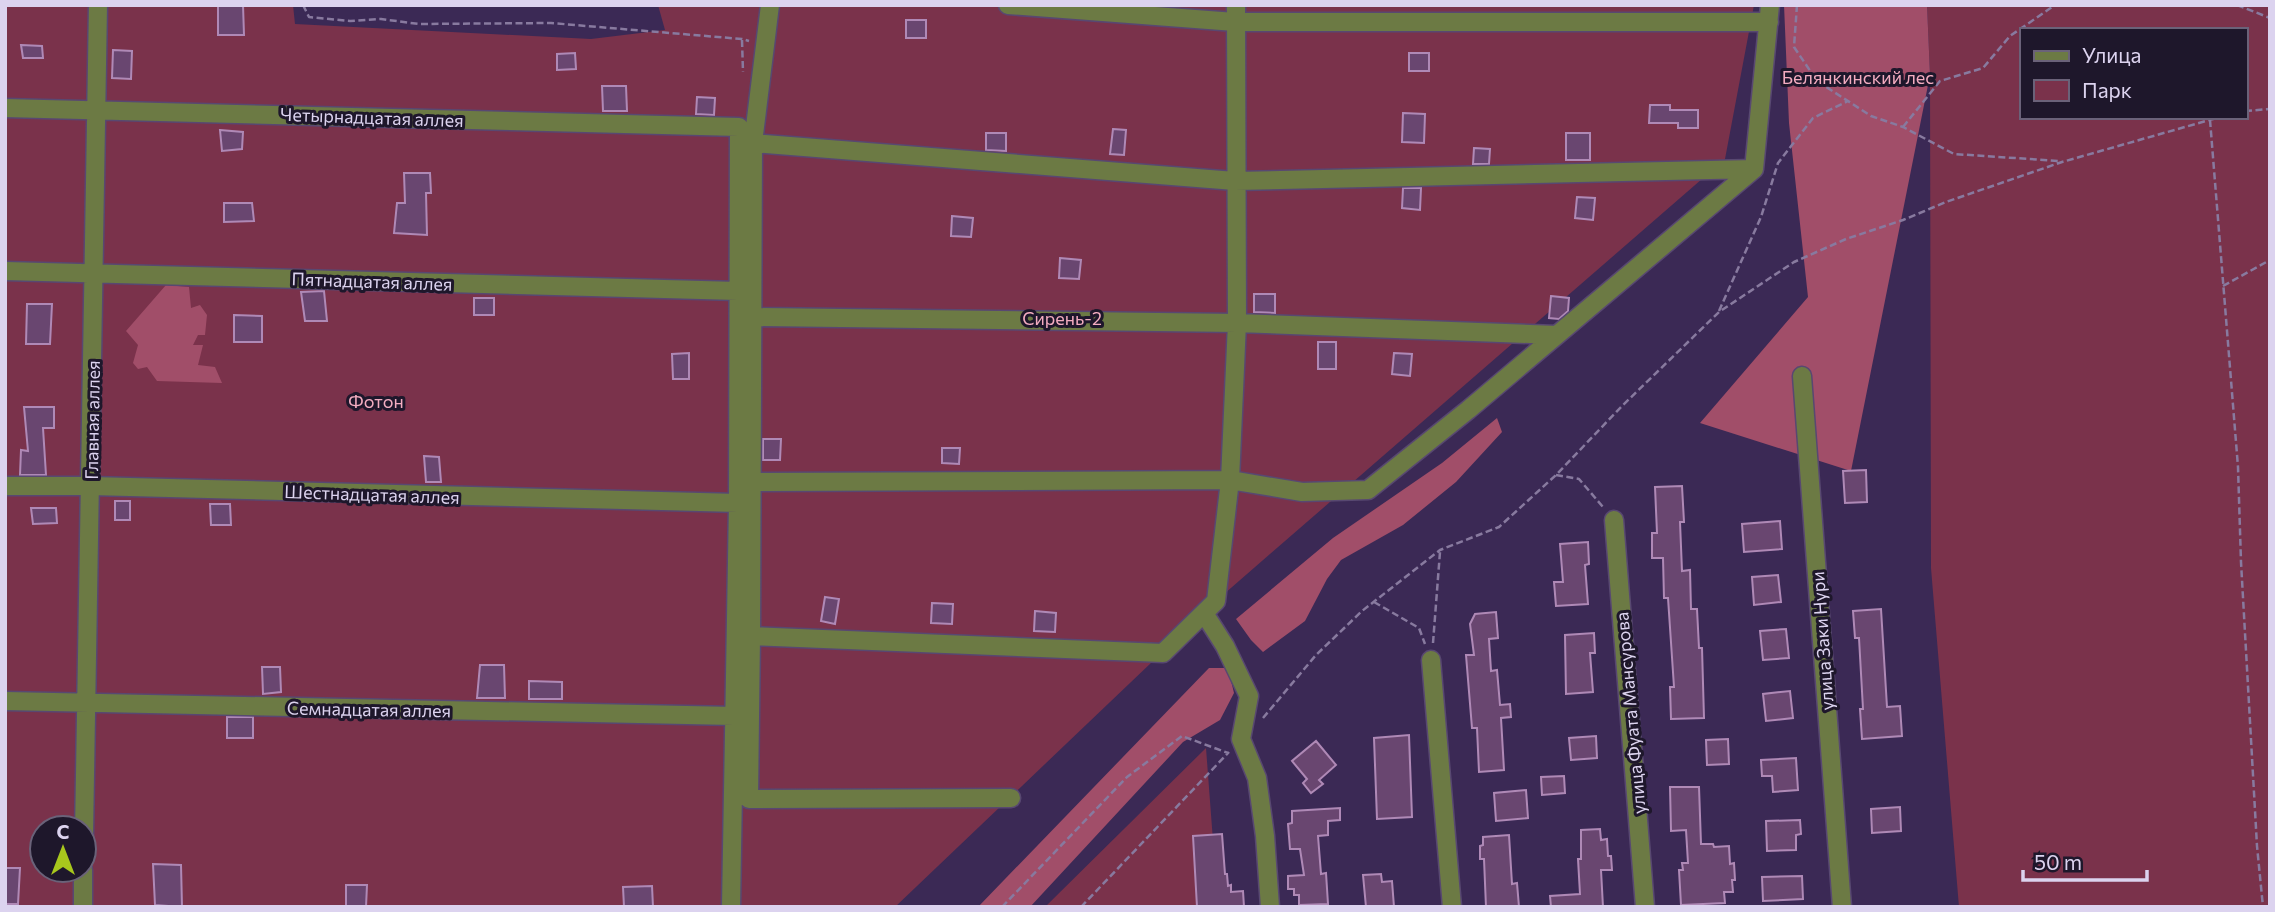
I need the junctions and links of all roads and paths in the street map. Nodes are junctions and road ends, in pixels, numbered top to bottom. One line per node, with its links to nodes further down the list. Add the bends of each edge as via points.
1 (98, 5): 17 (street, Главная аллея)
2 (303, 5): 13 (path, via 309,17 350,21 551,23 752,43)
3 (770, 5): 13 (street)
4 (1008, 5): 9 (street)
5 (1797, 5): 14 (path, via 1794,47 1817,82)
6 (2055, 5): 11 (path)
7 (2237, 5): 10 (path)
8 (1769, 13): 9 (street); 24 (street)
9 (1235, 14): 25 (street)
10 (2270, 18)
11 (2022, 28)
12 (2020, 29): 21 (path, via 1983,68 1940,81)
13 (766, 35): 22 (street)
14 (1848, 101): 21 (path, via 1871,116); 31 (path, via 1813,118 1778,163 1761,216)
15 (5, 108): 17 (street, Четырнадцатая аллея)
16 (2270, 108): 18 (path)
17 (97, 110): 28 (street, Главная аллея); 30 (street, Четырнадцатая аллея, via 739,127)
18 (2247, 111)
19 (2213, 119): 20 (path)
20 (2210, 120): 23 (path); 29 (path)
21 (1902, 127): 23 (path, via 1954,155)
22 (753, 143): 25 (street); 32 (street)
23 (2062, 162): 31 (path, via 1846,239 1794,262)
24 (1754, 169): 25 (street); 34 (street)
25 (1235, 181): 33 (street)
26 (2270, 260): 29 (path)
27 (5, 271): 28 (street, Пятнадцатая аллея)
28 (94, 272): 30 (street, Пятнадцатая аллея); 40 (street, Главная аллея)
29 (2222, 286): 64 (path, via 2238,467)
30 (738, 291): 41 (street)
31 (1719, 312): 36 (path)
32 (752, 317): 33 (street); 38 (street)
33 (1237, 323): 34 (street); 37 (street)
34 (1556, 335): 37 (street, via 1368,490 1302,492)
35 (1802, 376): 63 (street, улица Заки Нури)
36 (1556, 475): 42 (path, via 1579,479); 43 (path, via 1499,527)
37 (1230, 480): 38 (street); 45 (street, via 1216,601)
38 (751, 482): 46 (street)
39 (5, 486): 40 (street, Шестнадцатая аллея)
40 (91, 486): 41 (street, Шестнадцатая аллея); 49 (street, Главная аллея)
41 (738, 503): 50 (street)
42 (1615, 520): 62 (street, улица Фуата Мансурова)
43 (1440, 550): 44 (path); 47 (path)
44 (1374, 602): 47 (path, via 1419,628); 51 (path, via 1316,655)
45 (1204, 612): 46 (street, via 1163,653); 51 (street, via 1249,696)
46 (751, 636): 53 (street, via 749,799)
47 (1431, 660): 61 (street)
48 (5, 701): 49 (street, Семнадцатая аллея)
49 (87, 704): 50 (street, Семнадцатая аллея); 54 (street, Главная аллея)
50 (734, 716): 57 (street)
51 (1241, 739): 52 (path); 60 (street, via 1257,778)
52 (1228, 753): 58 (path, via 1182,736 1127,777); 59 (path)
53 (1012, 798)
54 (84, 814)
55 (83, 884): 56 (street)
56 (83, 907)
57 (731, 907)
58 (1002, 907)
59 (1081, 907)
60 (1270, 907)
61 (1452, 907)
62 (1645, 907)
63 (1842, 907)
64 (2263, 907)

